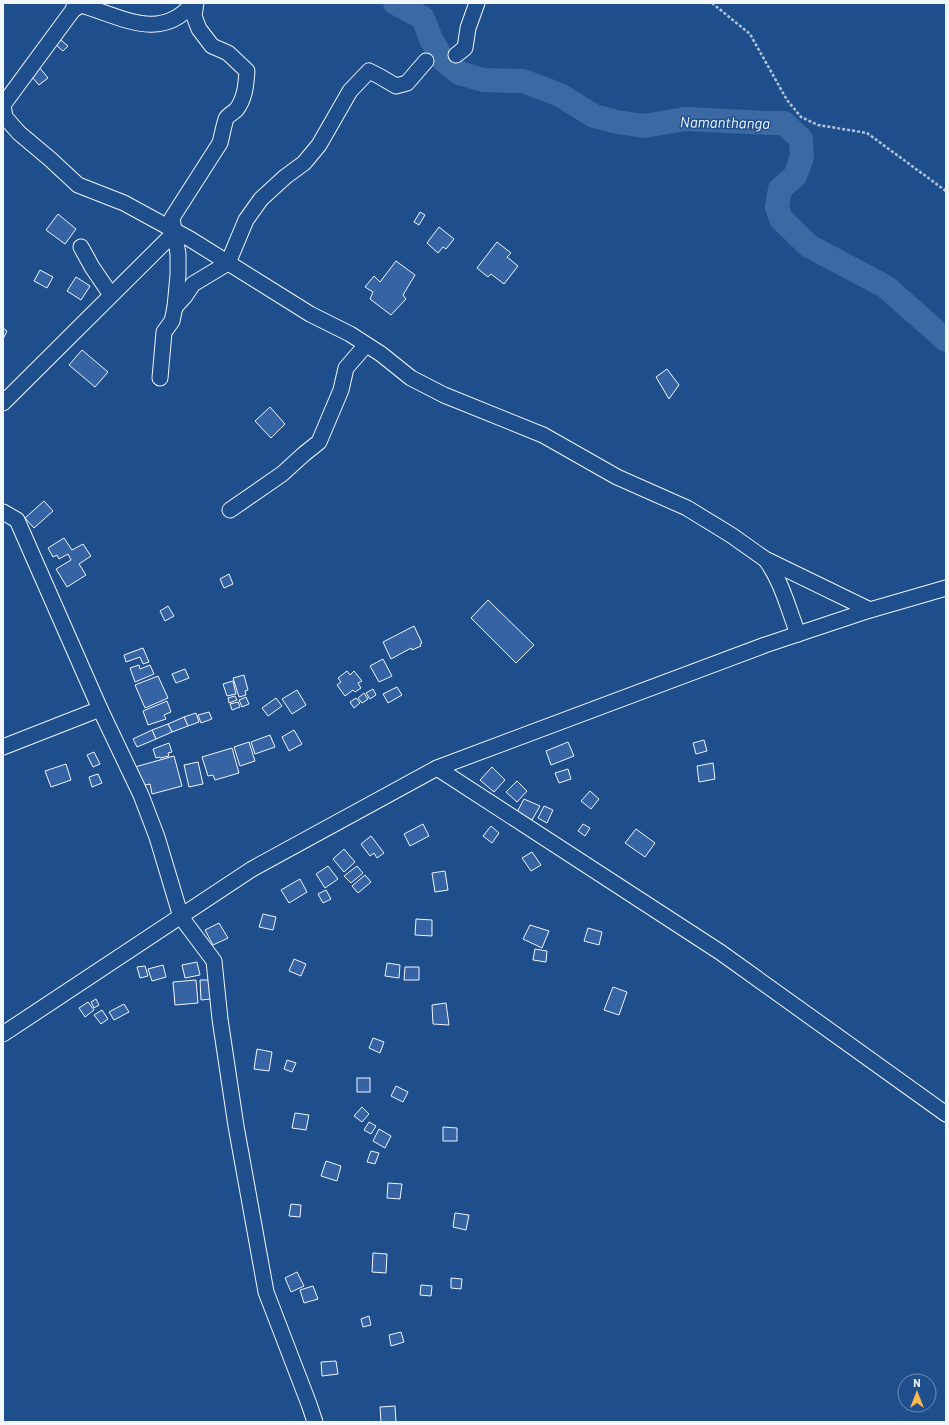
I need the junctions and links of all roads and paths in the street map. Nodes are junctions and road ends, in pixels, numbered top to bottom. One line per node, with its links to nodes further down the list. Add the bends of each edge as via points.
1 (193, 3): 5 (street, via 186,12 167,23 150,25 129,21 81,5)
2 (196, 3): 10 (street, via 194,16 199,29 212,46 228,53 247,71 246,86 236,110 226,119 220,143 172,218)
3 (477, 3): 6 (street, via 468,28 465,48)
4 (712, 3): 9 (path, via 750,34 787,100 801,117 818,125 867,133)
5 (74, 7): 8 (street, via 4,105)
6 (456, 55)
7 (426, 61): 12 (street, via 407,83 396,86 369,71 350,91 319,145 304,163 261,199 246,220)
8 (4, 118): 10 (street, via 78,185 124,203)
9 (946, 191)
10 (175, 232): 12 (street); 13 (street); 14 (street, via 178,254)
11 (80, 247): 13 (street)
12 (228, 263): 14 (street, via 193,284); 15 (street)
13 (111, 295): 17 (street)
14 (175, 307): 16 (street, via 172,321 164,332)
15 (366, 345): 18 (street, via 346,368 341,390 319,442 282,474); 20 (street, via 412,378 444,395 543,435 617,477 687,508)
16 (160, 378)
17 (3, 403)
18 (230, 510)
19 (3, 512): 24 (street, via 17,520)
20 (765, 559): 22 (street); 23 (street, via 782,589)
21 (946, 588): 22 (street)
22 (870, 610): 23 (street)
23 (798, 634): 26 (street)
24 (100, 709): 25 (street); 27 (street, via 141,795 157,837)
25 (3, 747)
26 (436, 768): 27 (street, via 252,869); 29 (street, via 720,952)
27 (180, 917): 28 (street); 30 (street, via 214,961 236,1126 266,1292)
28 (3, 1034)
29 (946, 1114)
30 (315, 1422)

